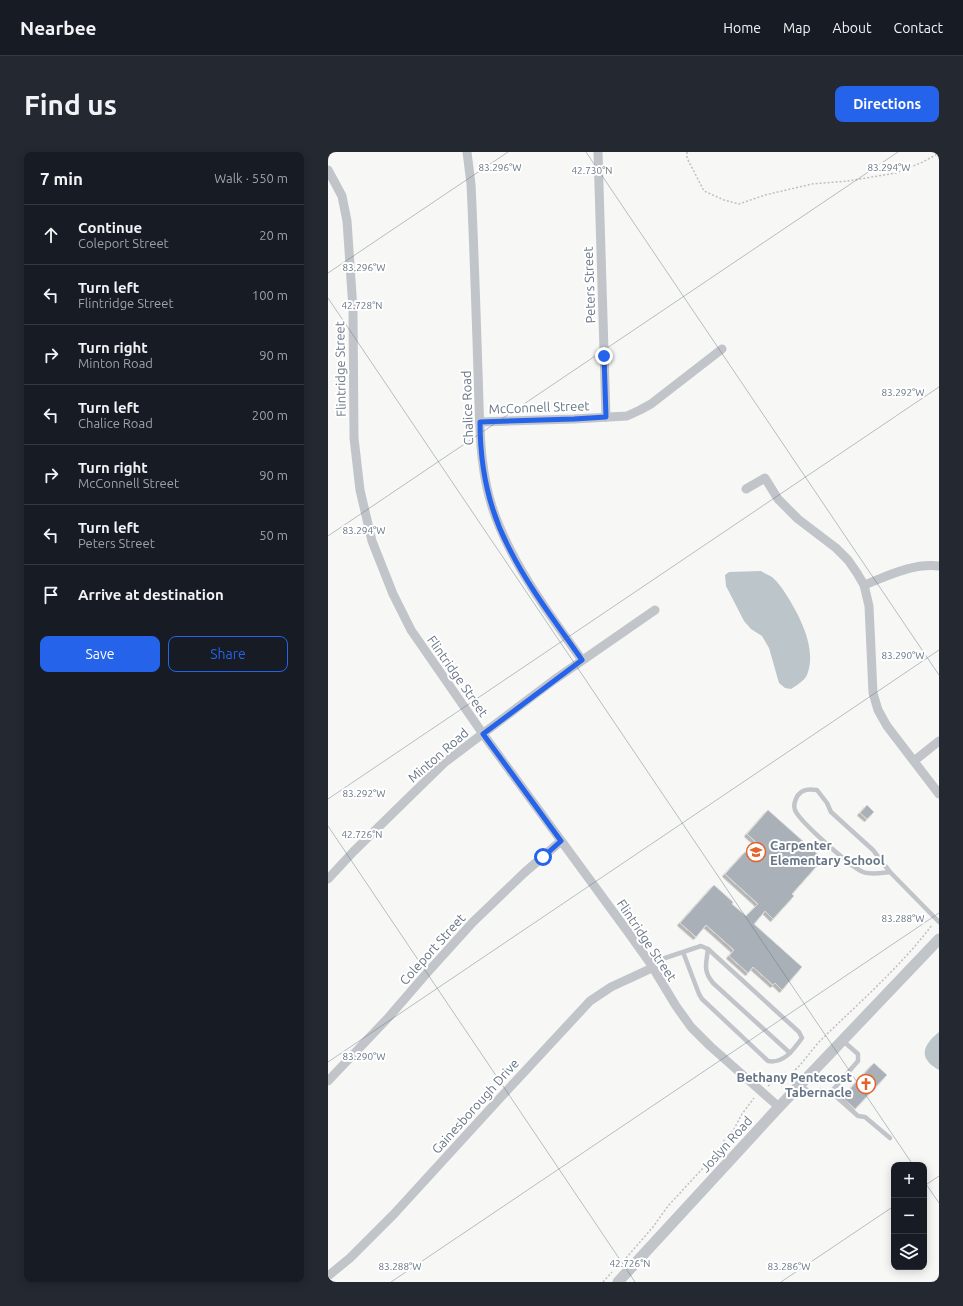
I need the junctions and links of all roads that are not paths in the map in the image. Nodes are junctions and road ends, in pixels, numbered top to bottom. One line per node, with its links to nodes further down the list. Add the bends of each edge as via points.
1 (467, 152): 6 (street, Chalice Road, via 471,184)
2 (598, 152): 5 (street, Peters Street)
3 (328, 170): 12 (street, Flintridge Street, via 342,196 347,221 353,309 354,438 360,490 372,541 393,594 411,630)
4 (722, 350): 5 (street, McConnell Street, via 675,387 640,410 627,416)
5 (606, 417): 6 (street, McConnell Street)
6 (480, 422): 11 (street, Chalice Road, via 480,445 487,490 508,547 544,606)
7 (746, 489): 9 (street, via 765,478 778,499 798,519 848,560)
8 (939, 566): 9 (street, via 915,566)
9 (864, 585): 14 (street, via 870,612 873,693 878,710 887,726)
10 (655, 610): 11 (street, Minton Road)
11 (582, 660): 12 (street, Minton Road)
12 (483, 734): 16 (street, Flintridge Street); 18 (street, Minton Road, via 444,763)
13 (939, 741): 14 (street)
14 (914, 762): 15 (street)
15 (939, 794)
16 (561, 841): 23 (street, Flintridge Street); 26 (street, Coleport Street, via 473,922)
17 (890, 872): 17 (lane, via 873,850 831,812 817,790 808,789 796,797 795,811 803,821 852,866 874,874); 19 (lane)
18 (328, 879)
19 (939, 922)
20 (939, 940): 24 (street, Joslyn Road)
21 (708, 949): 22 (lane, via 701,946); 25 (lane, via 705,968 708,978); 25 (lane, via 800,1032 802,1038)
22 (683, 952): 23 (lane); 25 (lane, via 699,994 710,1008 768,1061 779,1060)
23 (651, 965): 29 (street, Flintridge Street, via 691,1027); 31 (street, Gainesborough Drive, via 590,1001 394,1214)
24 (842, 1040): 27 (street, Joslyn Road); 28 (lane, via 858,1054 858,1061)
25 (790, 1053)
26 (328, 1081)
27 (800, 1084): 28 (lane, via 812,1093 820,1090); 29 (street, Joslyn Road)
28 (831, 1092): 30 (lane, via 858,1116 865,1117)
29 (779, 1107): 32 (street, Joslyn Road)
30 (890, 1138)
31 (328, 1276)
32 (618, 1282)

